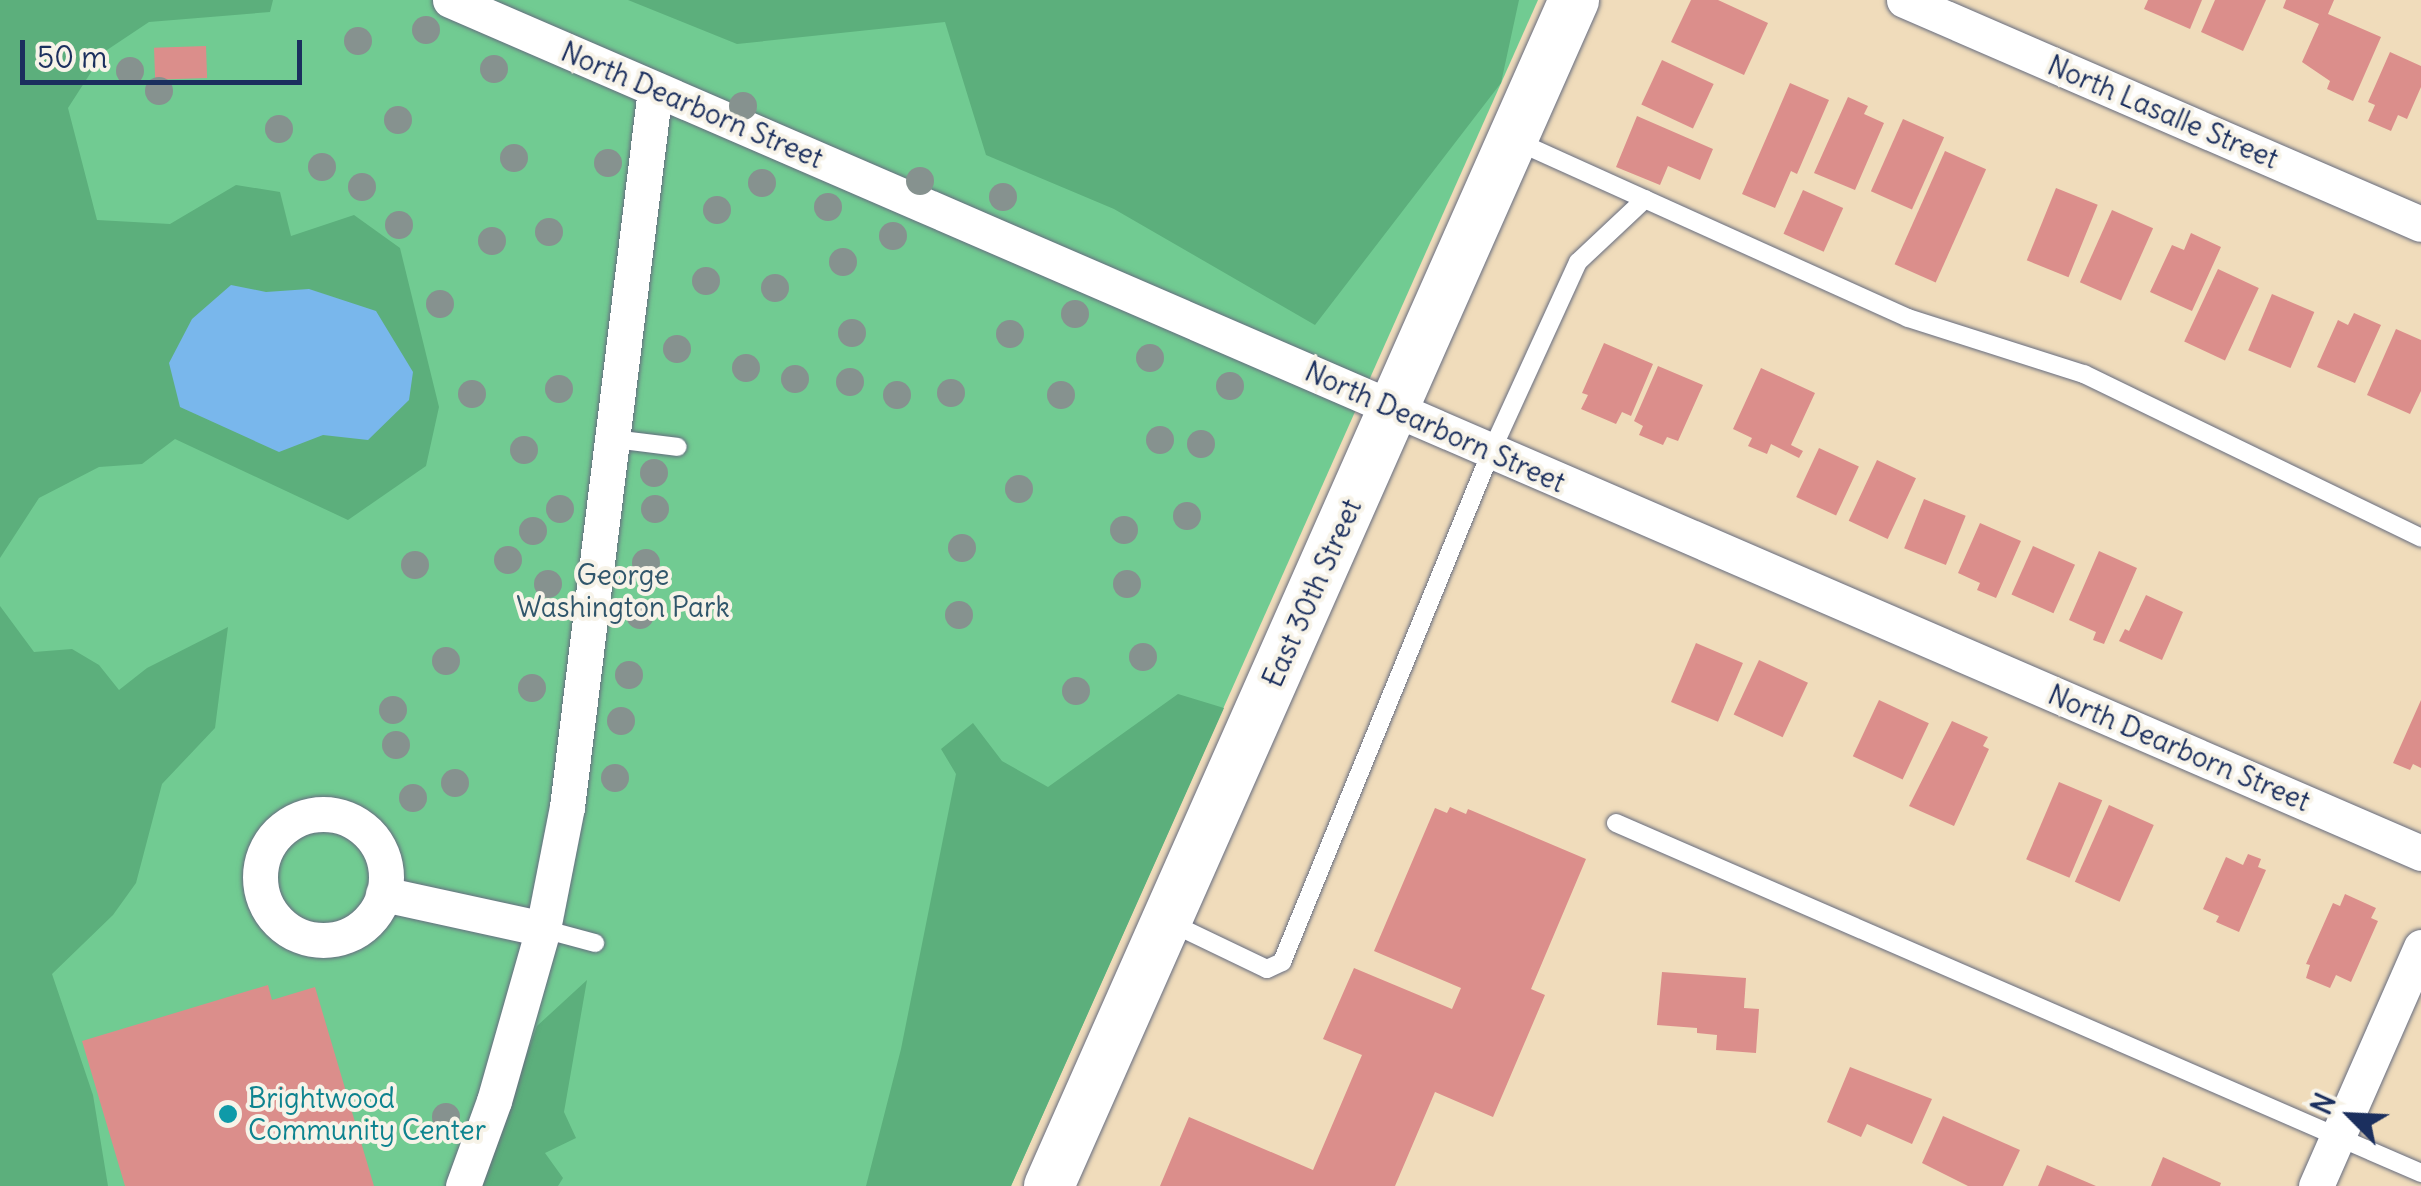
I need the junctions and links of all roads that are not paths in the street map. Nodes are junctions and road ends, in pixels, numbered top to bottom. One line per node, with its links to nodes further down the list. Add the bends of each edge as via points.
1 (450, 0): 4 (street, North Dearborn Street)
2 (1574, 0): 5 (main road, East 30th Street)
3 (1904, 0): 7 (street, North Lasalle Street)
4 (655, 89): 8 (street, North Dearborn Street); 9 (street)
5 (1512, 139): 6 (lane); 8 (main road, East 30th Street)
6 (1644, 199): 11 (lane, via 1578,262); 12 (lane, via 1908,318 2084,374)
7 (2421, 224)
8 (1394, 409): 11 (street, North Dearborn Street); 16 (main road, East 30th Street)
9 (614, 439): 10 (lane); 17 (street, via 579,738)
10 (678, 447)
11 (1491, 452): 14 (street, North Dearborn Street); 16 (lane, via 1282,962 1267,968)
12 (2421, 538)
13 (1616, 823): 20 (lane)
14 (2421, 852)
15 (383, 894): 17 (street)
16 (1166, 921): 23 (main road, East 30th Street)
17 (543, 929): 18 (lane); 22 (street)
18 (595, 943)
19 (2421, 947): 20 (street)
20 (2338, 1136): 21 (lane); 24 (street)
21 (2421, 1172)
22 (463, 1186)
23 (1049, 1186)
24 (2316, 1186)

